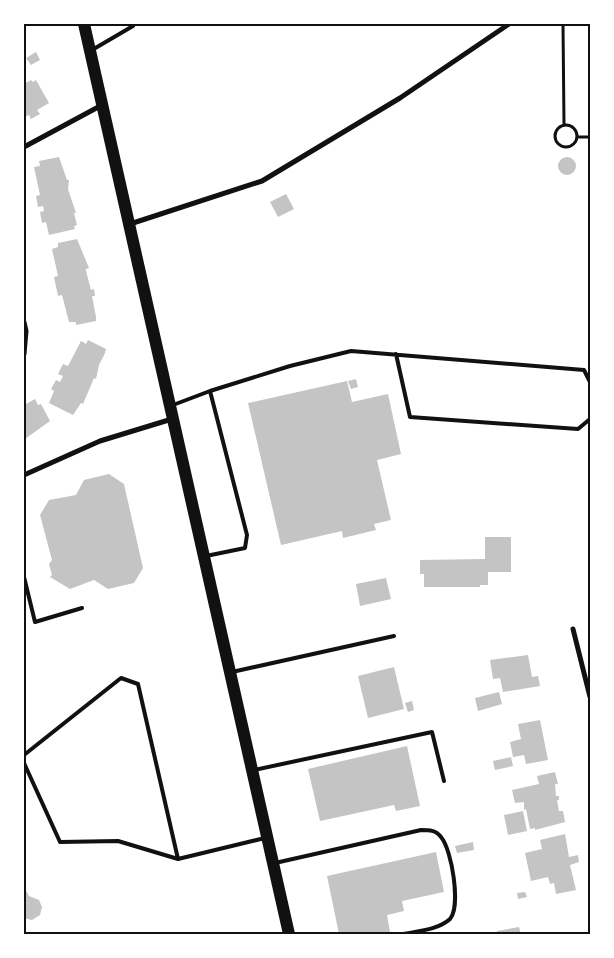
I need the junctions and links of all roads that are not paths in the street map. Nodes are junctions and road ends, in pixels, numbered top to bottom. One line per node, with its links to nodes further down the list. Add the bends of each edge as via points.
1 (84, 24): 4 (main road)
2 (509, 24): 7 (street, via 400,98 262,181)
3 (134, 25): 4 (lane)
4 (90, 51): 5 (main road)
5 (103, 105): 6 (street); 7 (main road)
6 (24, 147)
7 (129, 224): 13 (main road)
8 (24, 322): 9 (street)
9 (24, 354)
10 (396, 354): 11 (lane, via 584,370); 12 (lane, via 350,351); 15 (lane, via 410,417 578,429)
11 (590, 382)
12 (210, 391): 13 (lane); 17 (lane, via 247,535 245,548)
13 (169, 406): 14 (main road)
14 (172, 419): 16 (street, via 100,441); 17 (main road)
15 (590, 419)
16 (24, 475)
17 (204, 557): 22 (main road)
18 (24, 577): 19 (lane, via 35,622)
19 (82, 608)
20 (573, 629): 23 (street)
21 (394, 636): 22 (lane)
22 (230, 672): 26 (main road)
23 (590, 697)
24 (24, 755): 29 (lane, via 121,678 138,684)
25 (24, 763): 29 (lane, via 60,842 118,841)
26 (252, 770): 27 (lane, via 432,732); 28 (main road)
27 (444, 781)
28 (267, 838): 29 (lane); 30 (main road)
29 (178, 859)
30 (273, 864): 31 (main road); 32 (lane, via 421,830 434,831 447,847 455,909 440,926)
31 (289, 934)
32 (403, 934)

